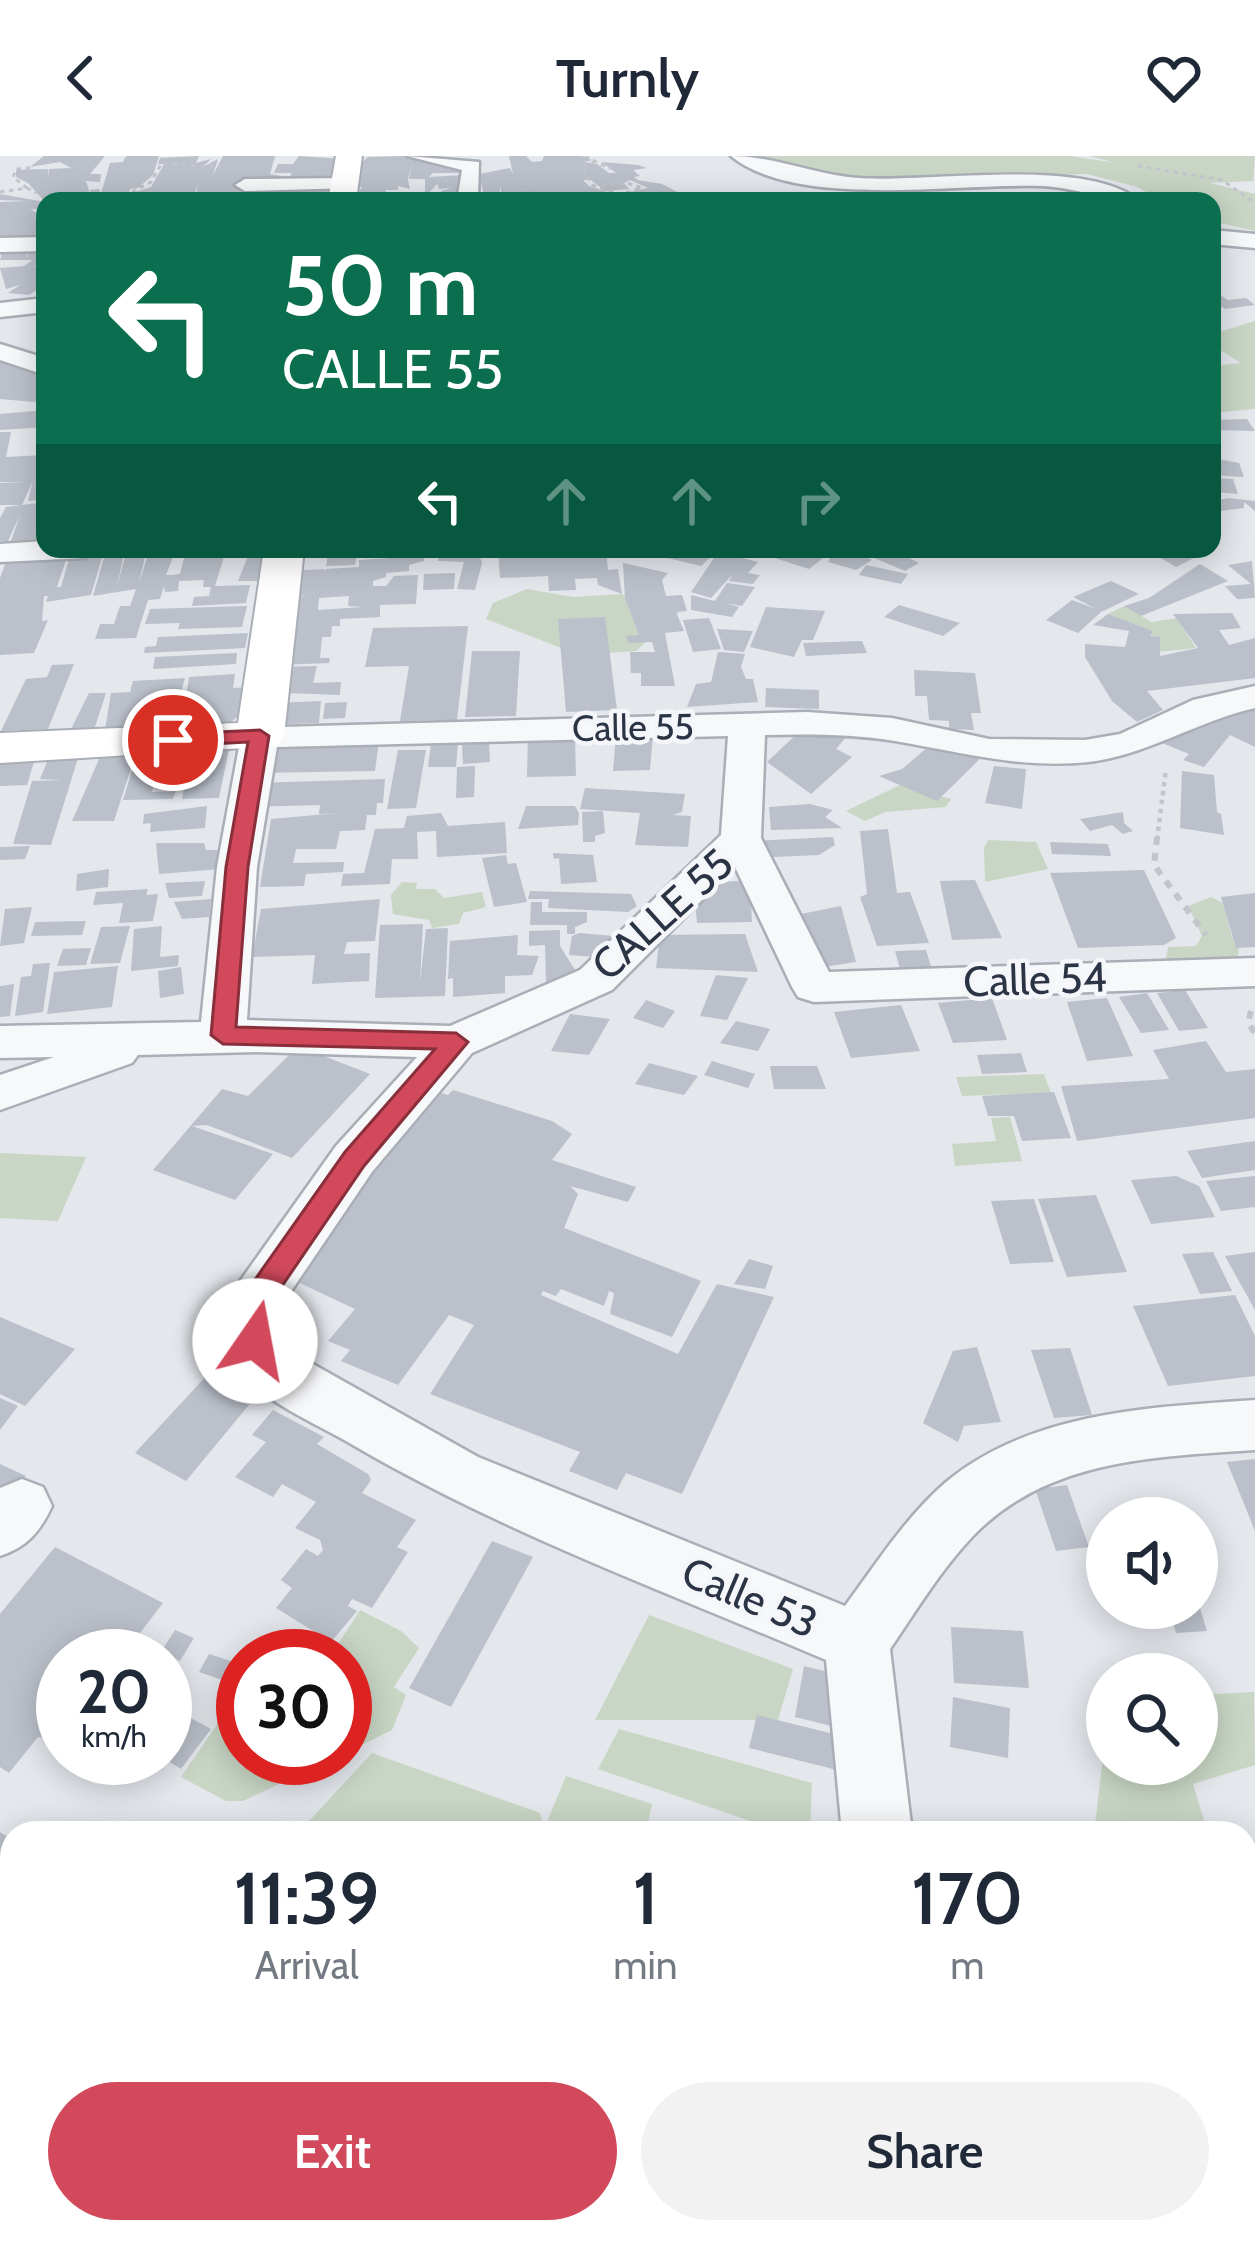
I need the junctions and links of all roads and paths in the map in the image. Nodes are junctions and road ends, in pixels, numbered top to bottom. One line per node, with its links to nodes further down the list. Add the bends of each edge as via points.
1 (349, 156): 17 (street)
2 (417, 156): 18 (street, via 472,166)
3 (585, 156): 5 (path)
4 (741, 156): 21 (street, via 836,183 1067,182)
5 (596, 161): 9 (path); 11 (path, via 582,166)
6 (214, 165): 15 (path, via 161,164)
7 (1131, 165): 22 (path, via 1222,180)
8 (31, 167): 12 (path, via 13,175)
9 (610, 169)
10 (245, 185): 16 (street)
11 (596, 185): 19 (path); 20 (path, via 642,188)
12 (28, 188): 13 (path); 14 (path)
13 (0, 192)
14 (36, 192)
15 (133, 192)
16 (280, 192): 17 (street)
17 (343, 192)
18 (469, 192)
19 (615, 192)
20 (627, 192)
21 (1100, 192)
22 (1255, 203)
23 (1221, 238): 24 (street)
24 (1255, 241)
25 (36, 244): 26 (street)
26 (0, 245)
27 (36, 306): 28 (street)
28 (0, 310)
29 (0, 352): 30 (street)
30 (36, 364)
31 (36, 551): 32 (street)
32 (0, 553)
33 (283, 558): 36 (street)
34 (1255, 697): 37 (street, Calle 55, via 1206,708)
35 (747, 724): 36 (street, Calle 55); 37 (street, Calle 55, via 892,729 989,750); 39 (street)
36 (260, 736): 38 (street, Calle 55); 41 (street)
37 (1130, 743): 40 (path, via 1167,761 1154,865)
38 (0, 748)
39 (741, 840): 40 (street, Calle 54, via 814,987); 44 (street, CALLE 55, via 596,980)
40 (1236, 962)
41 (223, 1035): 42 (street); 44 (street, CALLE 55)
42 (156, 1037): 43 (street); 45 (street)
43 (0, 1042)
44 (456, 1042): 47 (street, Calle 53, via 354,1159 253,1306 255,1341 275,1370 457,1475)
45 (0, 1093)
46 (1255, 1425): 47 (street, Calle 53, via 1084,1446 986,1486 937,1532)
47 (856, 1642): 48 (street)
48 (876, 1821)

